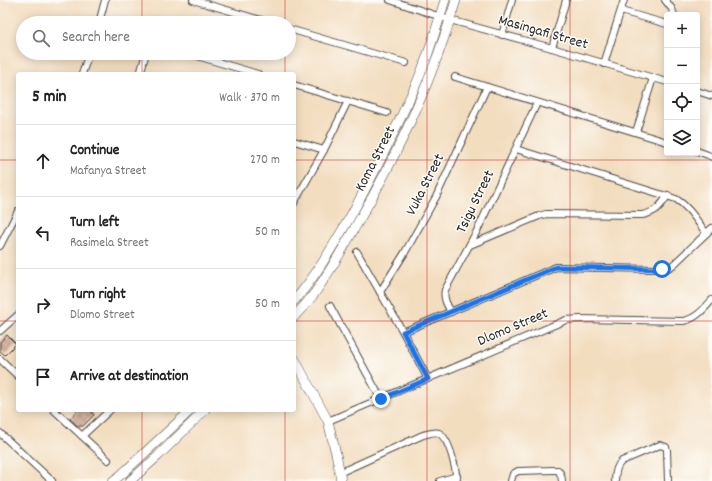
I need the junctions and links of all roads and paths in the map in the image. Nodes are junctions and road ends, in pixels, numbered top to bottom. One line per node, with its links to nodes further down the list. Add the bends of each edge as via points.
1 (105, 0): 12 (street)
2 (193, 0): 13 (street)
3 (390, 0): 14 (street, Masingafi Street)
4 (445, 0): 14 (main road, Koma Street)
5 (456, 0): 15 (main road, Koma Street)
6 (512, 0): 18 (street)
7 (566, 0): 19 (street)
8 (624, 0): 10 (street)
9 (665, 0): 11 (street)
10 (621, 11): 16 (street); 24 (street)
11 (673, 12)
12 (101, 16)
13 (247, 16)
14 (440, 16): 15 (street, Masingafi Street); 54 (main road, Koma Street, via 419,76 391,140 323,262)
15 (450, 20): 18 (street, Masingafi Street); 58 (main road, Koma Street, via 427,85 375,193 313,295)
16 (664, 23)
17 (296, 30): 23 (street)
18 (502, 35): 19 (street, Masingafi Street)
19 (552, 48): 24 (street, Masingafi Street)
20 (87, 60): 25 (street)
21 (144, 60): 26 (street)
22 (211, 60): 27 (street)
23 (406, 64)
24 (604, 64): 29 (street, Masingafi Street)
25 (83, 72)
26 (141, 72)
27 (251, 72)
28 (455, 77): 32 (street)
29 (653, 78): 30 (street, Masingafi Street); 38 (street)
30 (664, 81)
31 (296, 86): 35 (street)
32 (486, 87): 36 (street); 53 (street, Vuka Street, via 436,197)
33 (700, 92): 34 (street)
34 (712, 96)
35 (348, 101): 37 (street); 42 (street)
36 (537, 103): 38 (street); 41 (street, Tsigu Street)
37 (386, 113)
38 (636, 132): 39 (street)
39 (664, 141)
40 (296, 142): 42 (street)
41 (516, 149): 46 (street); 50 (street, Tsigu Street)
42 (324, 150): 45 (street)
43 (700, 152): 44 (street)
44 (712, 158)
45 (296, 195)
46 (668, 195): 49 (street, via 684,204); 50 (street, via 656,211 648,214 546,214)
47 (16, 215): 51 (street)
48 (712, 228): 49 (street)
49 (706, 233): 57 (street, via 680,260 668,268 556,267)
50 (470, 245): 57 (street, Tsigu Street, via 445,290 444,299)
51 (0, 246)
52 (357, 252): 53 (street)
53 (380, 292): 61 (street)
54 (296, 298)
55 (712, 300): 65 (street, Dlomo Street, via 688,321 566,320)
56 (330, 306): 66 (street)
57 (451, 312): 61 (street)
58 (296, 315)
59 (16, 317): 60 (street)
60 (0, 331)
61 (403, 332): 65 (street)
62 (0, 359): 64 (street)
63 (296, 362): 71 (main road)
64 (16, 374)
65 (428, 379): 66 (street, Dlomo Street)
66 (381, 399): 71 (street, Dlomo Street)
67 (56, 412): 73 (street)
68 (108, 412): 73 (street)
69 (189, 412): 78 (main road)
70 (203, 412): 79 (main road)
71 (328, 421): 75 (main road)
72 (0, 433): 77 (street)
73 (82, 436): 74 (street)
74 (108, 460)
75 (340, 477): 76 (street, via 423,435 437,433 448,446)
76 (457, 478): 80 (street)
77 (52, 481)
78 (113, 481)
79 (130, 481)
80 (440, 481)
81 (511, 481): 82 (street, via 513,474 518,471 558,470 562,475)
82 (562, 481)
83 (615, 481): 84 (street, via 617,466 622,461 660,444 667,450)
84 (668, 481)

